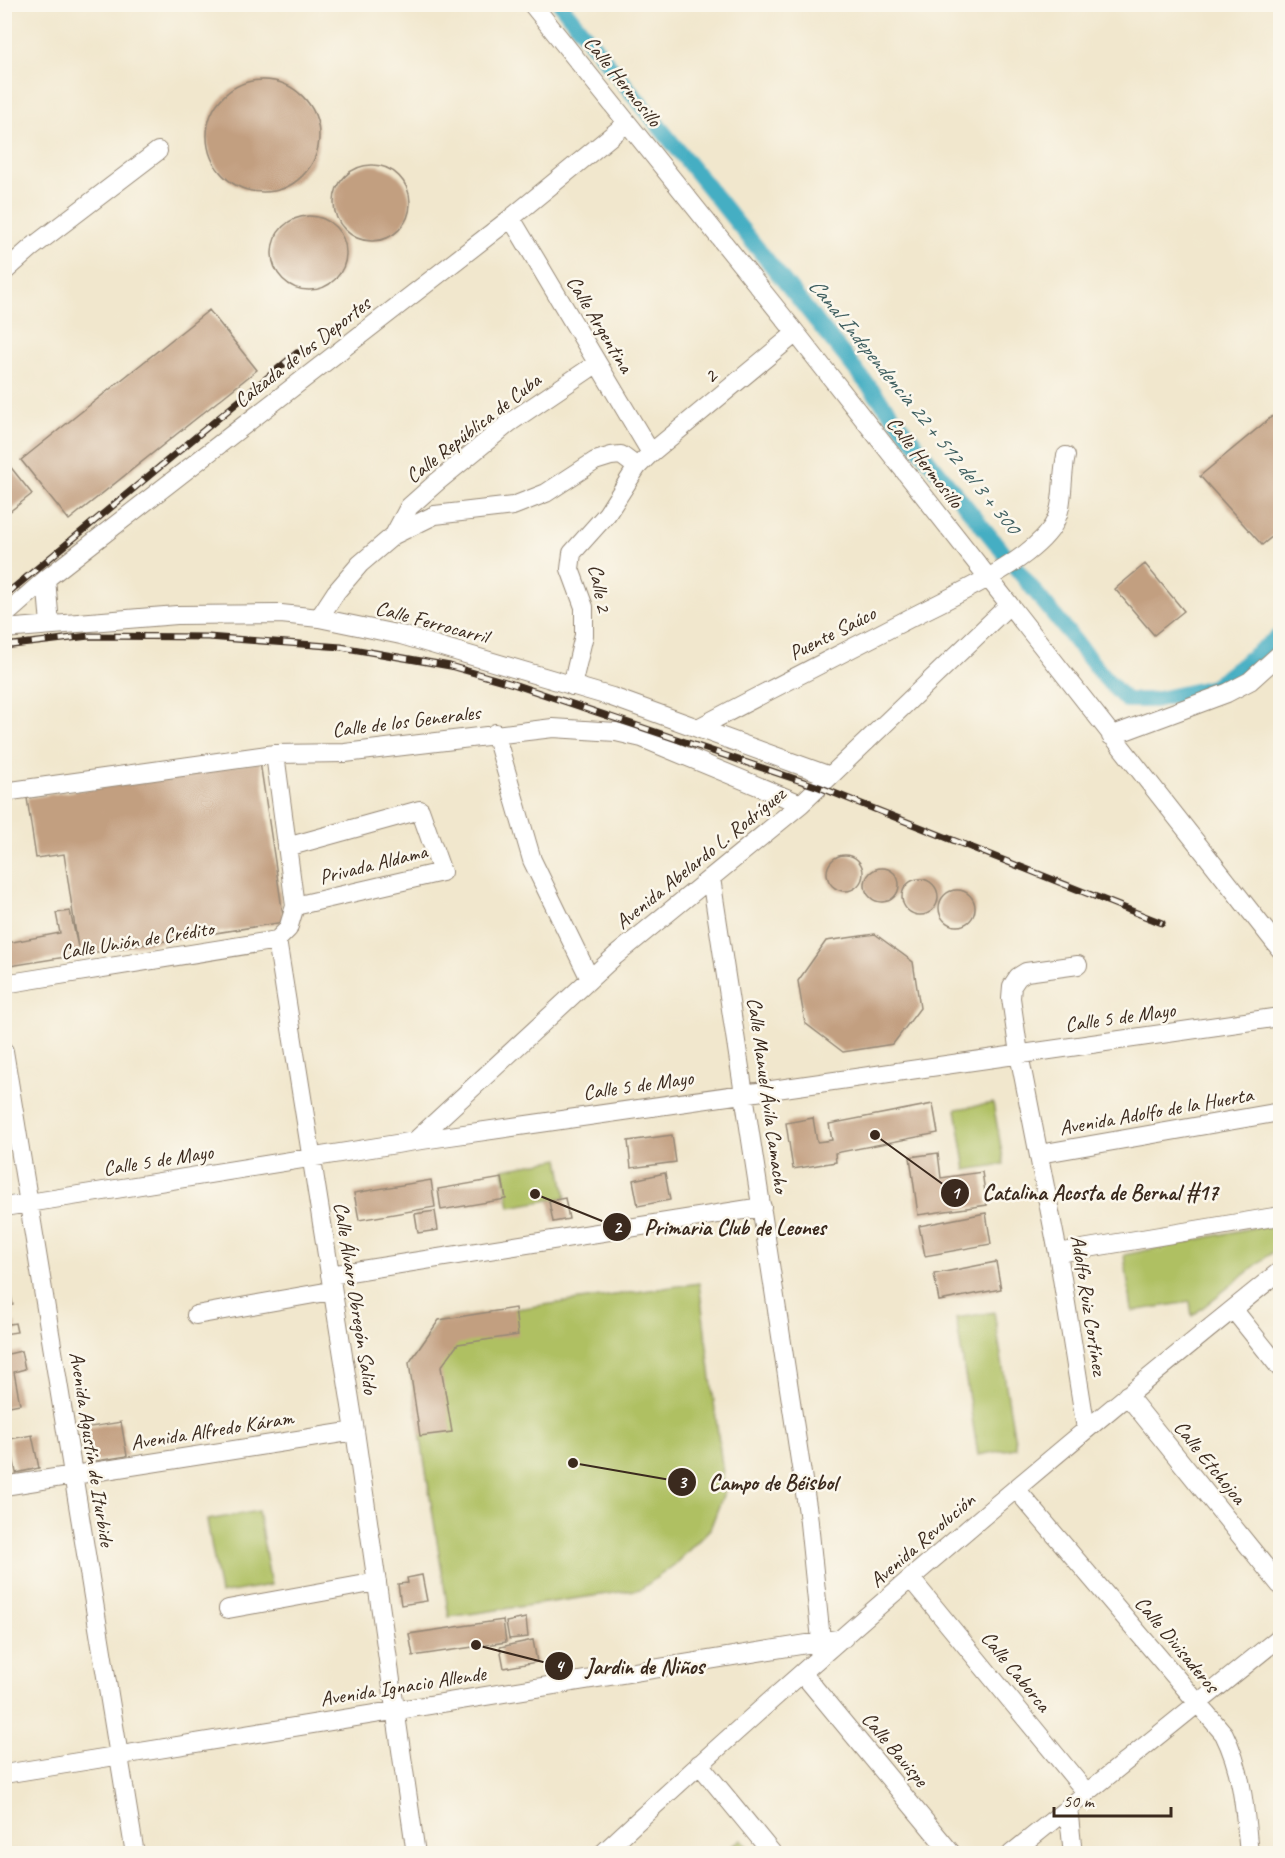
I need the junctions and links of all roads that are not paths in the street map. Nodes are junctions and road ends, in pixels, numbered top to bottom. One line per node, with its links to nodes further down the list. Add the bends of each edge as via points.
1 (532, 4): 2 (street, Calle Hermosillo)
2 (627, 123): 4 (street, Calzada de los Deportes); 6 (street, Calle Hermosillo)
3 (158, 151): 5 (street)
4 (511, 218): 7 (street, Calle Argentina); 13 (street, Calzada de los Deportes)
5 (4, 272)
6 (796, 333): 8 (street, 2); 12 (street, Calle Hermosillo)
7 (596, 364): 8 (street, Calle Argentina); 11 (street, Calle República de Cuba, via 509,423 437,482 409,507)
8 (651, 453): 10 (street, Calle 2)
9 (1066, 456): 12 (street, Puente Saúco, via 1060,512 1051,529 1037,544)
10 (637, 467): 11 (street, via 621,455 611,456 595,461 546,493 513,506 435,515); 20 (street, Calle 2, via 607,514 572,553 570,569 584,607 584,635)
11 (394, 535): 16 (street, Calle República de Cuba, via 360,564)
12 (988, 578): 14 (street, Calle Hermosillo); 21 (street, Puente Saúco)
13 (46, 579): 15 (street, Calzada de los Deportes); 17 (street)
14 (1009, 605): 23 (street, Calle Hermosillo); 25 (street, Avenida Abelardo L. Rodríguez)
15 (4, 616)
16 (319, 618): 17 (street, Calle Ferrocarril, via 281,614 177,615); 20 (street, Calle Ferrocarril, via 401,635)
17 (50, 624): 18 (street, Calle Ferrocarril)
18 (4, 629)
19 (1281, 654): 23 (street, via 1250,681 1227,693)
20 (572, 686): 21 (street, Calle Ferrocarril)
21 (698, 728): 25 (street, Calle Ferrocarril)
22 (495, 733): 24 (street, Calle de los Generales, via 345,753); 27 (street, Calle de los Generales, via 553,728 616,732 642,738); 34 (street, via 532,860)
23 (1111, 736): 32 (street, Calle Hermosillo)
24 (275, 754): 26 (street, Calle de los Generales); 28 (street)
25 (830, 776): 27 (street, Avenida Abelardo L. Rodríguez)
26 (4, 792)
27 (801, 804): 29 (street, Avenida Abelardo L. Rodríguez)
28 (287, 848): 30 (street); 30 (street, Privada Aldama, via 420,810 442,872)
29 (711, 878): 34 (street, Avenida Abelardo L. Rodríguez); 39 (street, Calle Manuel Ávila Camacho)
30 (295, 906): 31 (street, via 288,929)
31 (277, 940): 35 (street, Calle Unión de Crédito); 43 (street, Calle Álvaro Obregón Salido)
32 (1281, 950)
33 (1078, 965): 38 (street, Adolfo Ruiz Cortínez, via 1026,972 1012,986)
34 (590, 979): 41 (street, Avenida Abelardo L. Rodríguez)
35 (4, 984)
36 (1281, 1017): 38 (street, Calle 5 de Mayo)
37 (4, 1051): 44 (street, Avenida Agustín de Iturbide)
38 (1019, 1054): 39 (street, Calle 5 de Mayo); 42 (street, Adolfo Ruiz Cortínez)
39 (746, 1092): 41 (street, Calle 5 de Mayo); 46 (street, Calle Manuel Ávila Camacho)
40 (1281, 1112): 42 (street, Avenida Adolfo de la Huerta)
41 (415, 1141): 43 (street, Calle 5 de Mayo)
42 (1040, 1154): 48 (street, Adolfo Ruiz Cortínez)
43 (312, 1158): 44 (street, Calle 5 de Mayo); 50 (street, Calle Álvaro Obregón Salido)
44 (29, 1203): 45 (street, Calle 5 de Mayo); 57 (street, Avenida Agustín de Iturbide)
45 (4, 1207)
46 (762, 1208): 50 (street); 66 (street, Calle Manuel Ávila Camacho, via 808,1514)
47 (1281, 1215): 48 (street)
48 (1058, 1253): 55 (street, Adolfo Ruiz Cortínez)
49 (1281, 1271): 51 (street, Avenida Revolución)
50 (331, 1283): 52 (street); 56 (street, Calle Álvaro Obregón Salido)
51 (1233, 1309): 53 (street); 54 (street, Avenida Revolución)
52 (196, 1315)
53 (1281, 1368)
54 (1128, 1395): 55 (street, Avenida Revolución); 62 (street, Calle Etchojoa)
55 (1086, 1429): 59 (street, Avenida Revolución)
56 (355, 1431): 57 (street, Avenida Alfredo Káram); 61 (street, Calle Álvaro Obregón Salido)
57 (74, 1475): 58 (street, Avenida Alfredo Káram); 70 (street, Avenida Agustín de Iturbide)
58 (4, 1486)
59 (1016, 1489): 60 (street, Avenida Revolución); 68 (street, Calle Divisaderos)
60 (911, 1579): 65 (street, Avenida Revolución); 73 (street, Calle Caborca)
61 (377, 1582): 63 (street); 69 (street, Calle Álvaro Obregón Salido)
62 (1281, 1585)
63 (228, 1609)
64 (1281, 1637): 68 (street)
65 (844, 1638): 66 (street, Avenida Ignacio Allende); 67 (street, Avenida Revolución)
66 (821, 1640): 69 (street, Avenida Ignacio Allende)
67 (803, 1674): 71 (street, Avenida Revolución); 79 (street, Calle Bavispe)
68 (1199, 1704): 73 (street); 82 (street, Calle Divisaderos, via 1224,1734 1234,1754 1242,1781)
69 (397, 1710): 70 (street, Avenida Ignacio Allende); 76 (street, Calle Álvaro Obregón Salido)
70 (120, 1755): 72 (street, Avenida Ignacio Allende); 75 (street, Avenida Agustín de Iturbide)
71 (699, 1764): 77 (street, Avenida Revolución); 78 (street)
72 (4, 1774)
73 (1086, 1792): 74 (street)
74 (1068, 1808): 80 (street); 81 (street)
75 (135, 1854)
76 (416, 1854)
77 (602, 1854)
78 (773, 1854)
79 (952, 1854)
80 (1011, 1854)
81 (1073, 1854)
82 (1250, 1854)

